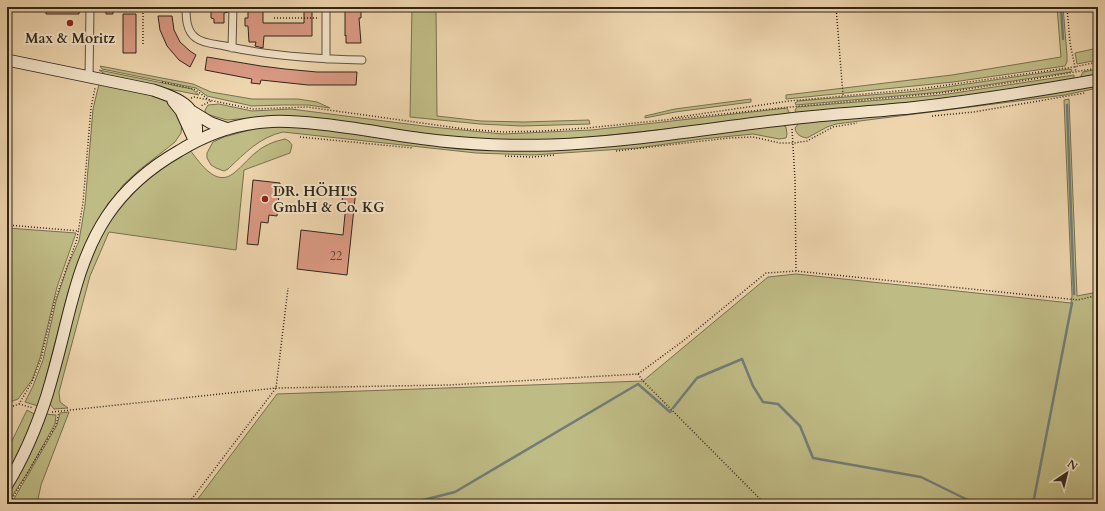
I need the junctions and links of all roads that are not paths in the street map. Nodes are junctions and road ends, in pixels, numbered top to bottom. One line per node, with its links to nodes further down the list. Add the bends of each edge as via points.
1 (233, 7): 5 (street)
2 (326, 7): 6 (street)
3 (90, 8): 9 (street)
4 (186, 9): 5 (street, via 188,27 195,38)
5 (232, 48): 6 (street, via 289,57)
6 (326, 59): 8 (street)
7 (7, 60): 9 (main road)
8 (362, 60)
9 (93, 78): 11 (main road)
10 (1098, 80): 13 (main road, via 1077,78 957,102 791,118 603,141 535,145 438,141 302,122 263,122)
11 (163, 94): 12 (main road, via 174,97); 14 (main road, via 177,105)
12 (191, 111): 13 (main road, via 211,123); 14 (main road, via 198,127)
13 (228, 129): 14 (main road)
14 (195, 142): 15 (main road, via 161,162 134,184 99,230 79,276 42,410 24,454)
15 (7, 485)

